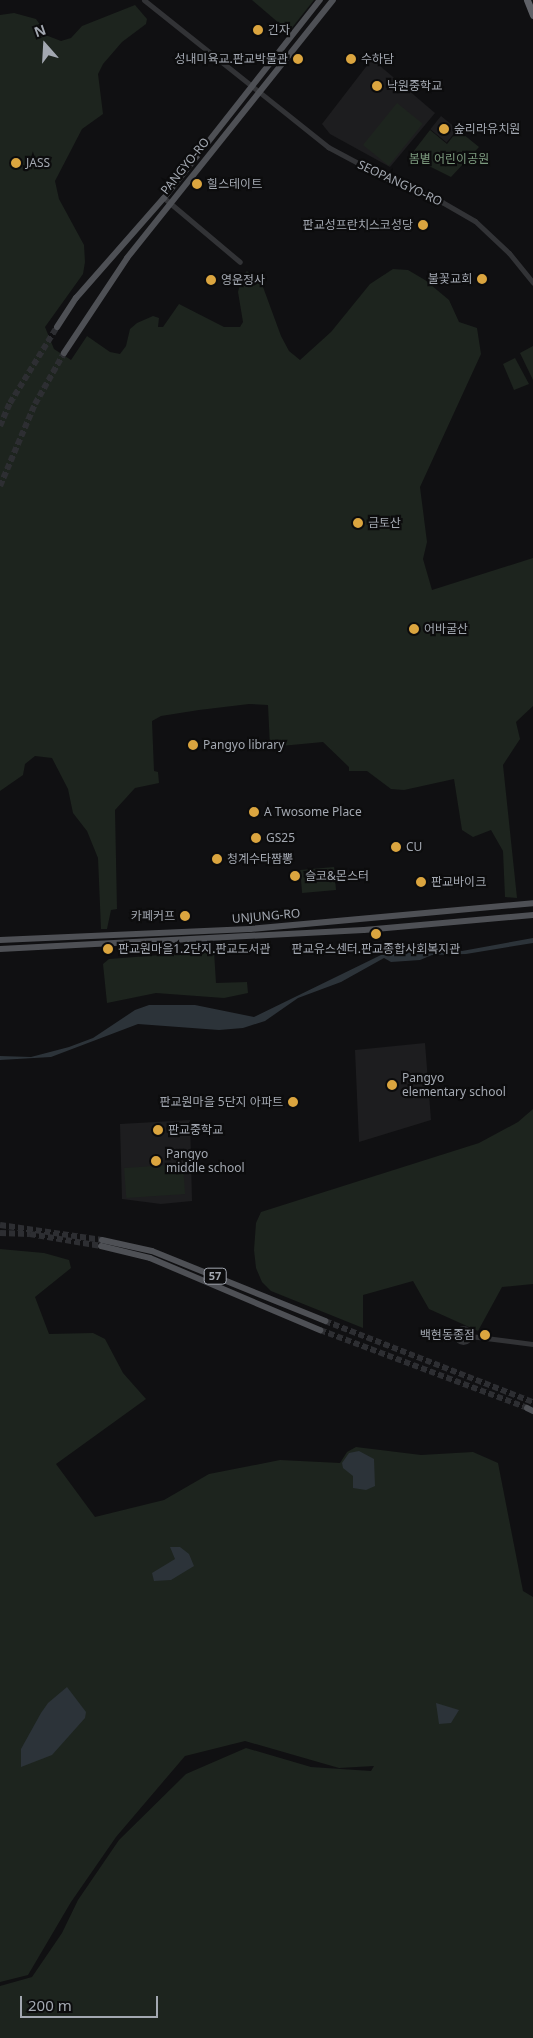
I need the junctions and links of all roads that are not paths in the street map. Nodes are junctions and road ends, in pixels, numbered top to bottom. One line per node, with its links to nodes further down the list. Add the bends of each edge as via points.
1 (144, 0): 6 (street)
2 (320, 0): 6 (main road, PANGYO-RO)
3 (333, 0): 7 (main road, PANGYO-RO)
4 (527, 0): 5 (highway)
5 (533, 15)
6 (253, 85): 7 (street, SEOPANGYO-RO); 8 (main road, PANGYO-RO)
7 (260, 91): 9 (main road, PANGYO-RO); 11 (street, SEOPANGYO-RO, via 340,155 439,200 475,221 509,253)
8 (164, 198): 9 (street); 12 (main road, PANGYO-RO, via 81,292)
9 (170, 203): 10 (street); 13 (main road, PANGYO-RO, via 110,281)
10 (240, 262)
11 (533, 283)
12 (57, 327)
13 (64, 353)
14 (533, 903): 16 (main road, UNJUNG-RO, via 250,929)
15 (533, 915): 17 (main road, UNJUNG-RO, via 364,930)
16 (0, 940)
17 (0, 950)
18 (325, 1321): 19 (main road, 57, via 152,1250 101,1243 150,1258)
19 (320, 1330)
20 (470, 1336): 21 (street)
21 (533, 1344)

